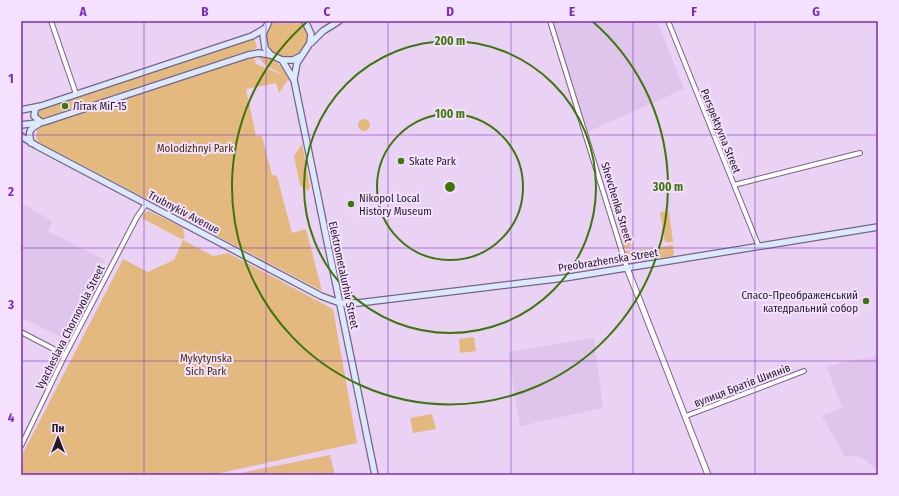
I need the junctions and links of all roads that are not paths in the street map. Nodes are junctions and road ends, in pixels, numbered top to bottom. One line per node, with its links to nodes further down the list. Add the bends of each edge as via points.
1 (51, 21): 13 (street)
2 (269, 21): 7 (main road)
3 (305, 21): 8 (main road, via 311,34)
4 (339, 21): 8 (main road, Elektrometalurhiv Street)
5 (550, 21): 25 (street, Shevchenka Street)
6 (668, 21): 21 (street, Perspektyvna Street)
7 (264, 29): 9 (main road, via 264,43); 13 (main road, via 252,36)
8 (310, 43): 10 (main road, Elektrometalurhiv Street)
9 (271, 55): 11 (main road); 16 (main road, via 248,55)
10 (302, 56): 11 (main road, via 293,60); 12 (main road, Elektrometalurhiv Street, via 297,63)
11 (282, 60): 12 (main road, Elektrometalurhiv Street)
12 (294, 80): 26 (main road, Elektrometalurhiv Street)
13 (76, 94): 14 (main road)
14 (37, 107): 15 (main road); 16 (main road, via 34,116)
15 (21, 110)
16 (42, 122): 17 (main road); 19 (main road, via 32,127 29,136)
17 (21, 125)
18 (21, 136): 19 (main road, Trubnykiv Avenue)
19 (31, 143): 22 (main road, Trubnykiv Avenue)
20 (860, 153): 21 (street)
21 (734, 185): 24 (street, Perspektyvna Street)
22 (146, 204): 26 (main road, Trubnykiv Avenue); 28 (street, Vyacheslava Chornovola Street)
23 (878, 227): 24 (main road, Preobrazhenska Street)
24 (759, 247): 25 (main road, Preobrazhenska Street)
25 (626, 268): 26 (main road, Preobrazhenska Street, via 358,304); 30 (street, Shevchenka Street)
26 (340, 304): 32 (main road, Elektrometalurhiv Street)
27 (21, 332): 28 (street)
28 (65, 355): 31 (street, Vyacheslava Chornovola Street)
29 (804, 370): 30 (street, вулиця Братів Шиянів)
30 (686, 416): 33 (street, Shevchenka Street)
31 (21, 446)
32 (375, 475)
33 (708, 475)

